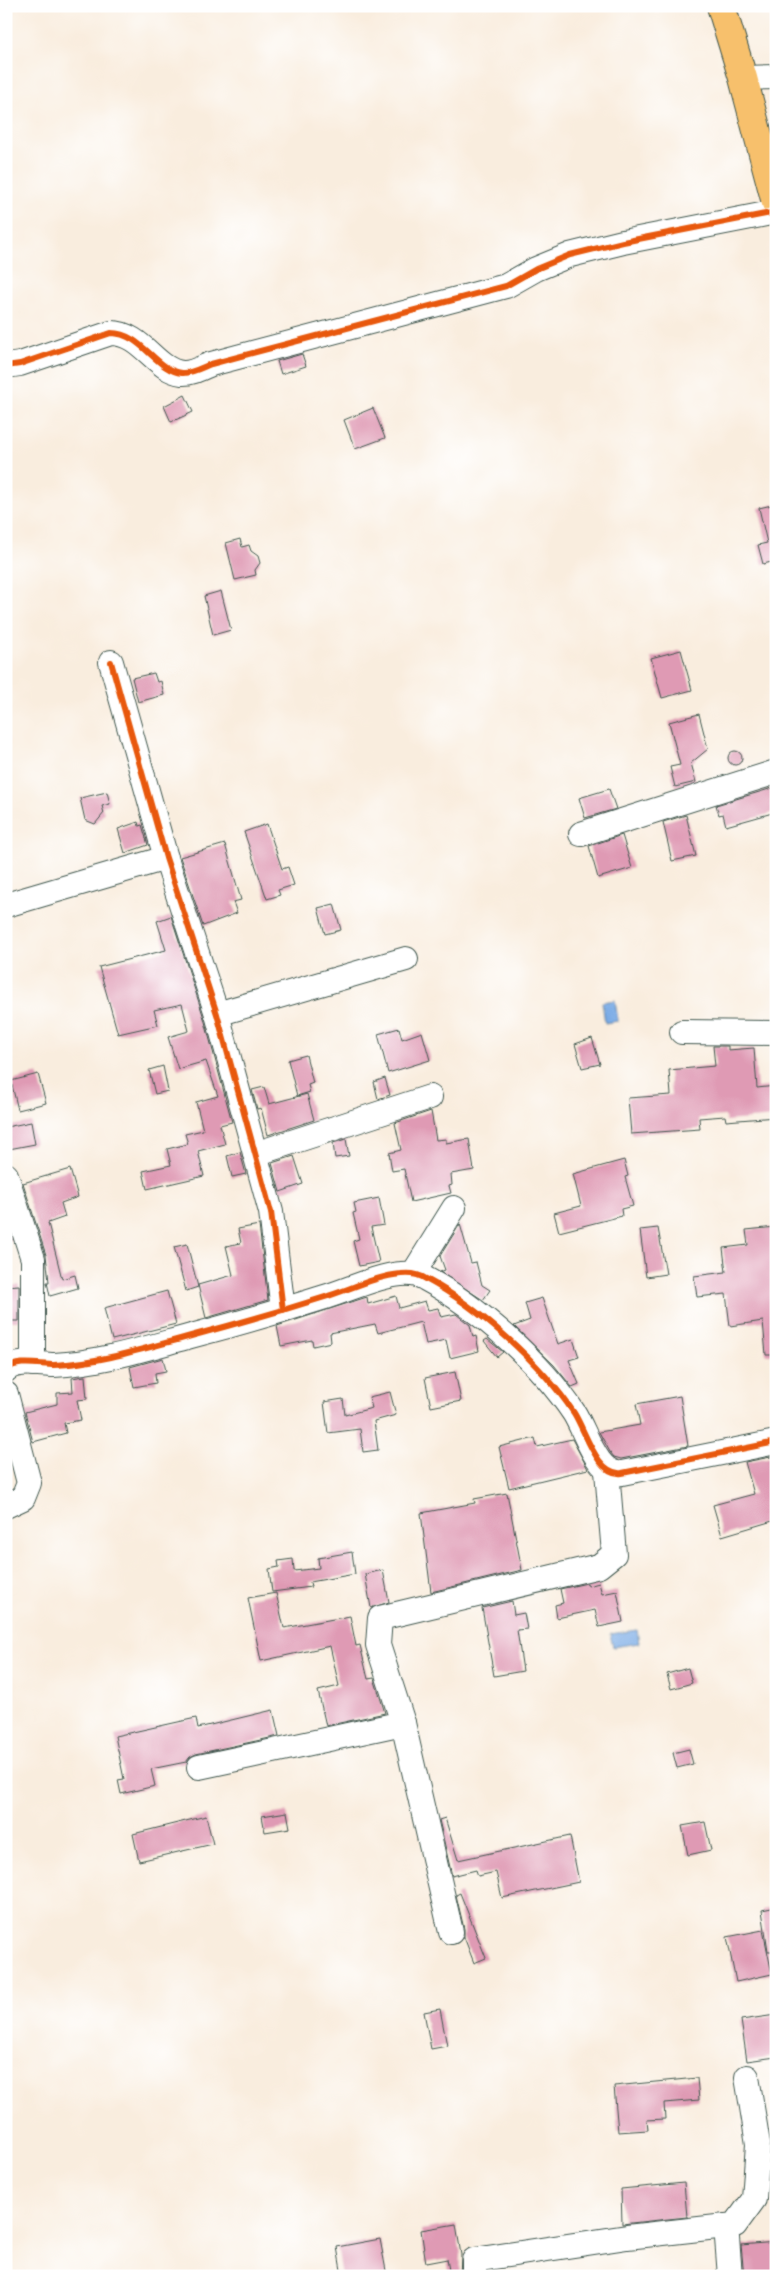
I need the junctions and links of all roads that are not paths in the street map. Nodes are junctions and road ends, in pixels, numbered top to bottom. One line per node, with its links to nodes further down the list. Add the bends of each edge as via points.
1 (721, 6): 3 (main road)
2 (776, 77): 3 (street)
3 (743, 78): 4 (main road)
4 (776, 203)
5 (776, 212): 6 (street, via 570,255 536,268 506,286 182,373 172,370 121,333 111,333)
6 (6, 366)
7 (111, 662): 10 (street)
8 (776, 772): 9 (street)
9 (581, 834)
10 (166, 858): 11 (street); 13 (street)
11 (6, 905)
12 (406, 959): 13 (street)
13 (217, 1014): 17 (street)
14 (682, 1032): 15 (street)
15 (776, 1033)
16 (430, 1097): 17 (street)
17 (255, 1154): 21 (street, via 271,1212)
18 (6, 1176): 22 (street, via 34,1259)
19 (454, 1208): 20 (street)
20 (413, 1274): 21 (street, via 393,1275); 26 (street, via 426,1278 466,1305 538,1368 575,1414)
21 (283, 1310): 22 (street, via 84,1362)
22 (34, 1364): 23 (street, via 14,1365)
23 (6, 1370)
24 (6, 1394): 27 (street, via 29,1482 23,1498)
25 (776, 1442): 26 (street, via 622,1473)
26 (607, 1471): 28 (street, via 614,1554 599,1566 380,1618 378,1645)
27 (6, 1506)
28 (403, 1723): 29 (street); 30 (street)
29 (199, 1767)
30 (451, 1932)
31 (746, 2077): 32 (street, via 758,2144 754,2199 735,2224)
32 (726, 2226): 33 (street, via 474,2260); 34 (street)
33 (474, 2276)
34 (730, 2276)

